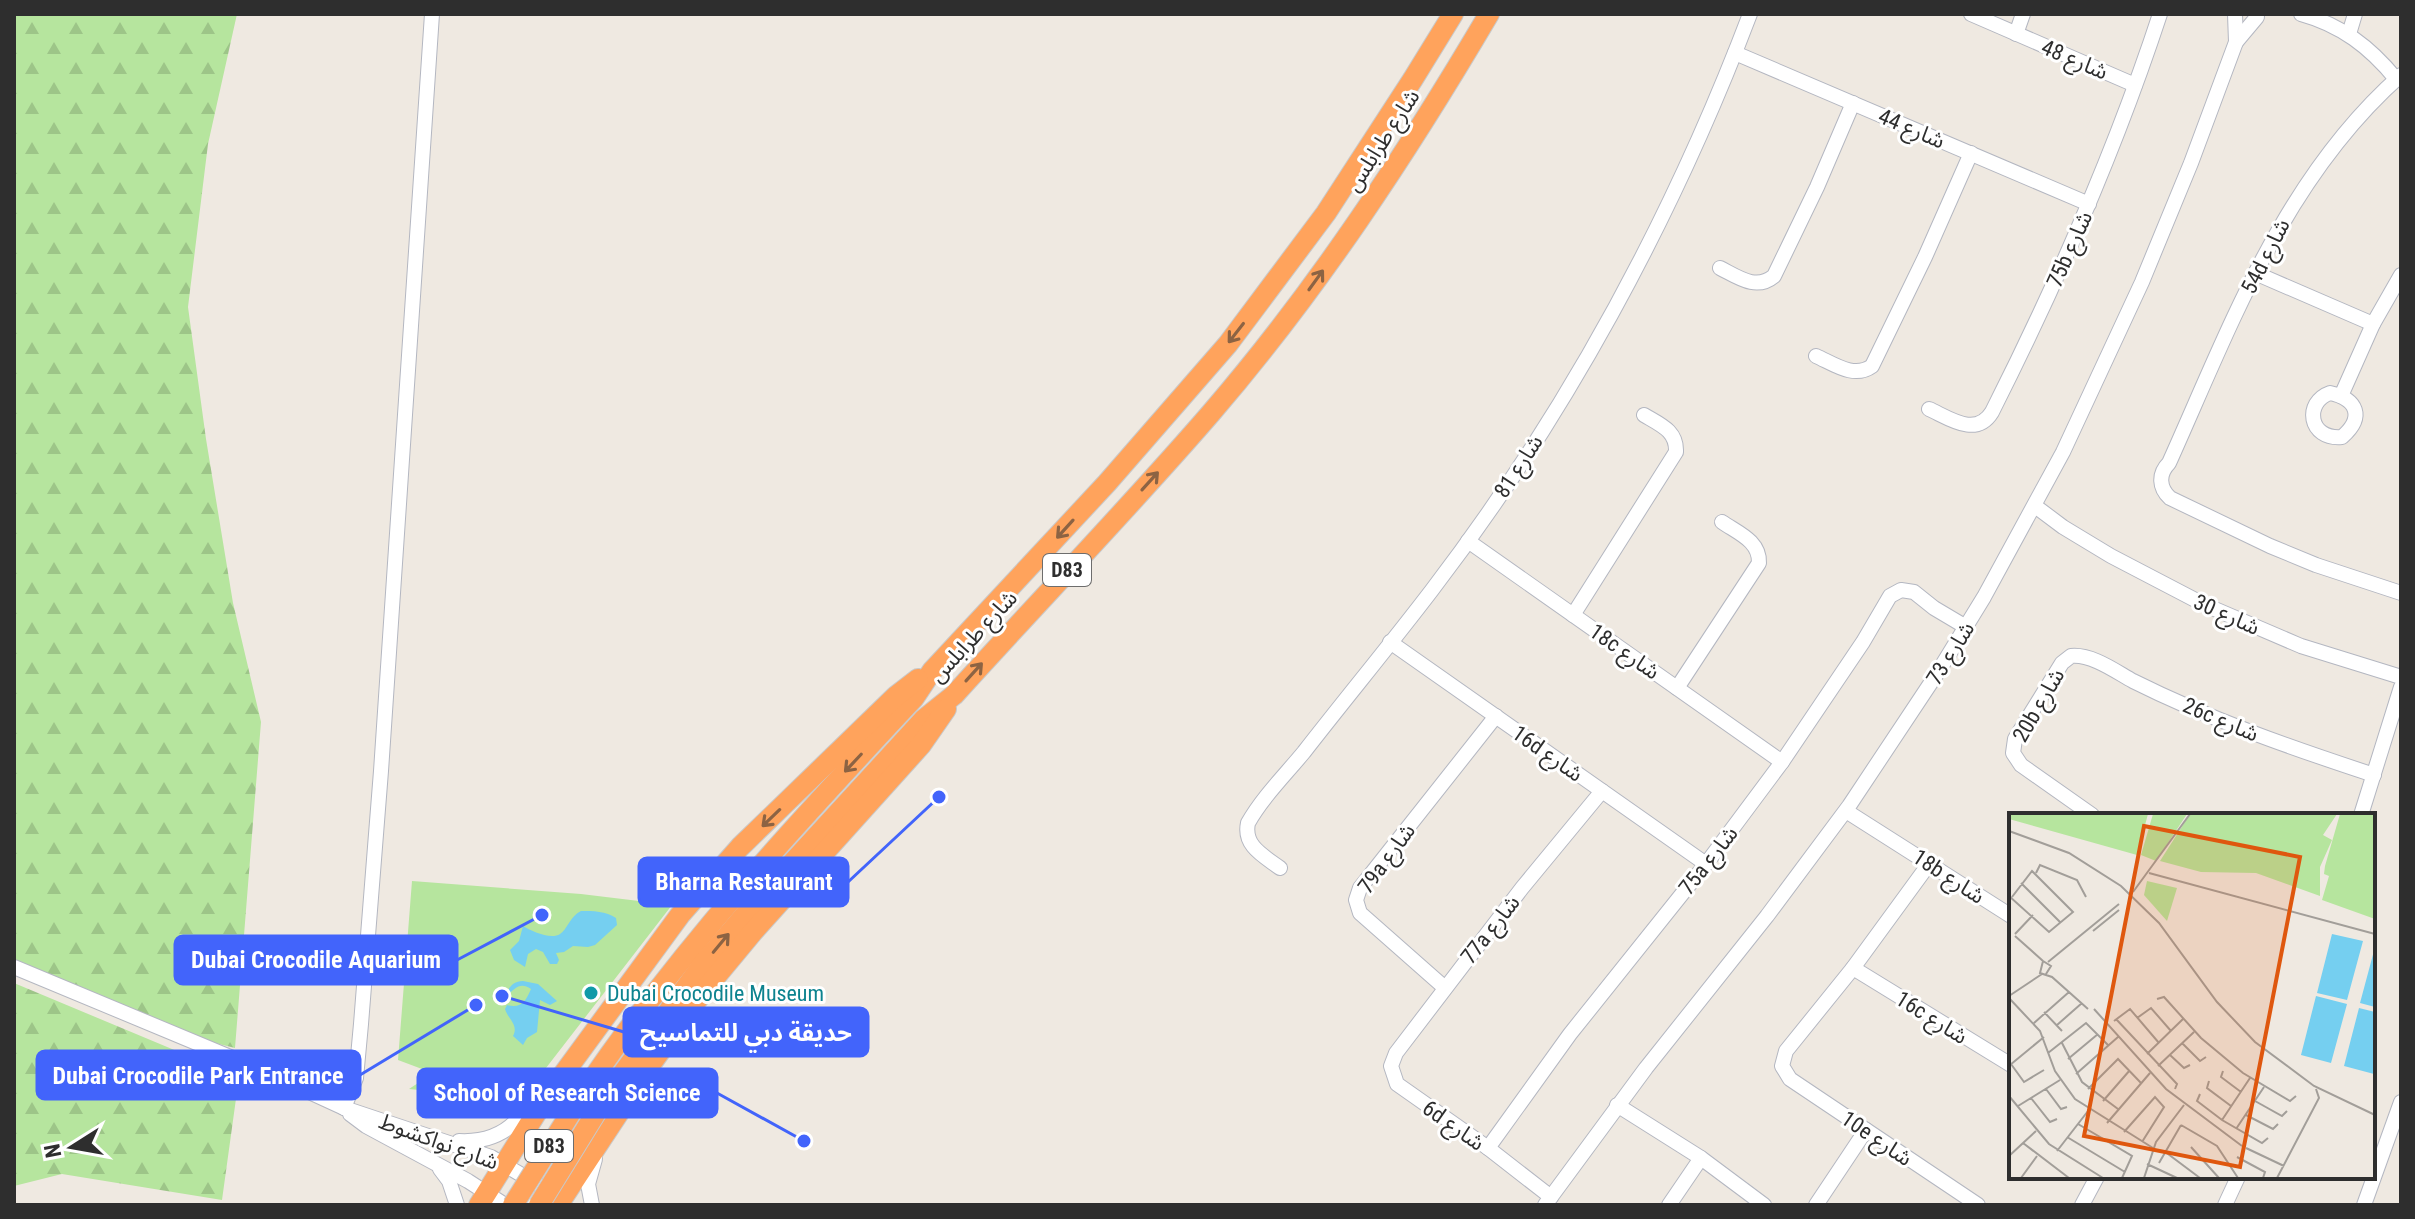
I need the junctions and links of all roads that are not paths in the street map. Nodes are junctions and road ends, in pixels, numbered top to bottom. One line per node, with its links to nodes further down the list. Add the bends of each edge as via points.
1 (432, 14): 63 (street, via 381,771 356,1078)
2 (1453, 14): 37 (highway, شارع طرابلس / D83, one-way to 37, via 1326,213 1228,344)
3 (1489, 14): 41 (highway, شارع طرابلس / D83, one-way to 3, via 1213,411 1300,301 1381,187)
4 (1750, 14): 15 (street, شارع 81)
5 (1971, 14): 12 (street, شارع 48)
6 (2023, 14): 12 (street)
7 (2160, 14): 17 (street, 75b شارع)
8 (2236, 14): 11 (street); 14 (street, شارع 73)
9 (2301, 14): 13 (street)
10 (2355, 14): 13 (street)
11 (2260, 16): 14 (street, شارع 73)
12 (2016, 34): 17 (street, شارع 48)
13 (2349, 34): 16 (street)
14 (2236, 42): 29 (street, شارع 73, via 2142,282)
15 (1735, 53): 18 (street, شارع 44); 31 (street, شارع 81, via 1679,181 1616,305)
16 (2399, 77): 22 (street, 54d شارع, via 2316,169)
17 (2135, 85): 20 (street, 75b شارع)
18 (1853, 103): 19 (street, شارع 44); 21 (street, via 1774,276 1752,283)
19 (1971, 153): 20 (street, شارع 44); 25 (street, via 1872,366 1851,372)
20 (2089, 204): 27 (street, 75b شارع, via 1988,418 1969,426)
21 (1720, 268)
22 (2255, 273): 24 (street); 32 (street, 54d شارع, via 2169,463 2168,487 2185,504 2270,546)
23 (2401, 275): 24 (street)
24 (2373, 324): 26 (street)
25 (1816, 356)
26 (2341, 396)
27 (1929, 409)
28 (1644, 415): 33 (street, via 1671,432 1676,452)
29 (2033, 509): 34 (street, شارع 73); 38 (street, شارع 30, via 2154,580 2239,620)
30 (1722, 522): 40 (street, via 1755,545 1759,563)
31 (1468, 541): 33 (street, 18c شارع); 35 (street, شارع 81)
32 (2401, 593)
33 (1573, 615): 40 (street, 18c شارع)
34 (1967, 624): 45 (street, 75a شارع, via 1908,590 1895,592); 48 (street, شارع 73)
35 (1390, 642): 43 (street, 16d شارع); 53 (street, شارع 81, via 1248,823 1249,842)
36 (2071, 656): 46 (street, 26c شارع, via 2089,658 2246,731); 49 (street, 20b شارع, via 2012,748 2021,765)
37 (932, 671): 60 (highway, one-way to 60, via 896,696 709,880); 80 (highway, شارع طرابلس / D83, one-way to 80, bridge, via 914,698 715,917 624,1033)
38 (2401, 677)
39 (2401, 687): 44 (street)
40 (1677, 688): 45 (street, 18c شارع)
41 (954, 695): 65 (highway, via 921,745 711,982); 81 (highway, شارع طرابلس / D83, one-way to 41, bridge, via 607,1095 703,964 924,719)
42 (2401, 703): 44 (street)
43 (1496, 716): 47 (street, 16d شارع); 57 (street, 79a شارع, via 1357,893 1360,913)
44 (2391, 724): 46 (street)
45 (1782, 762): 51 (street, 75a شارع)
46 (2374, 775): 50 (street)
47 (1602, 791): 51 (street, 16d شارع); 57 (street, 77a شارع)
48 (1847, 808): 52 (street, 18b شارع); 62 (street, شارع 73)
49 (2076, 811)
50 (2362, 813)
51 (1706, 864): 67 (street, 75a شارع, via 1570,1034)
52 (1929, 864): 54 (street, 18b شارع); 56 (street)
53 (1280, 868)
54 (2009, 913)
55 (14, 967): 63 (street)
56 (1853, 968): 58 (street, 16c شارع); 64 (street, 10e شارع, via 1786,1051 1782,1066 1790,1079)
57 (1445, 988): 59 (street, 77a شارع, via 1396,1053)
58 (2009, 1064)
59 (1392, 1073): 67 (street, 6d شارع, via 1402,1088)
60 (545, 1099): 66 (street, via 493,1136); 70 (highway)
61 (2401, 1102): 71 (street)
62 (1619, 1103): 68 (street); 76 (street, شارع 73)
63 (344, 1108): 66 (street, شارع نواكشوط); 69 (street, شارع نواكشوط, via 366,1126)
64 (1866, 1130): 85 (street); 86 (street, 10e شارع)
65 (607, 1132): 77 (highway); 82 (street, via 589,1177)
66 (443, 1140): 70 (street, شارع نواكشوط)
67 (1488, 1148): 76 (street, 6d شارع)
68 (1701, 1158): 83 (street); 84 (street)
69 (431, 1160): 75 (street, شارع نواكشوط); 78 (street, via 449,1181)
70 (504, 1163): 75 (highway); 77 (street, شارع نواكشوط)
71 (2375, 1174)
72 (2096, 1179): 87 (street)
73 (2237, 1179): 88 (street)
74 (2373, 1179): 89 (street)
75 (483, 1199): 79 (street, شارع نواكشوط); 81 (highway, via 499,1189)
76 (1549, 1200)
77 (563, 1203)
78 (457, 1205)
79 (505, 1205)
80 (513, 1205)
81 (537, 1205)
82 (592, 1205)
83 (1669, 1205)
84 (1764, 1205)
85 (1816, 1205)
86 (1978, 1205)
87 (2082, 1205)
88 (2225, 1205)
89 (2364, 1205)

